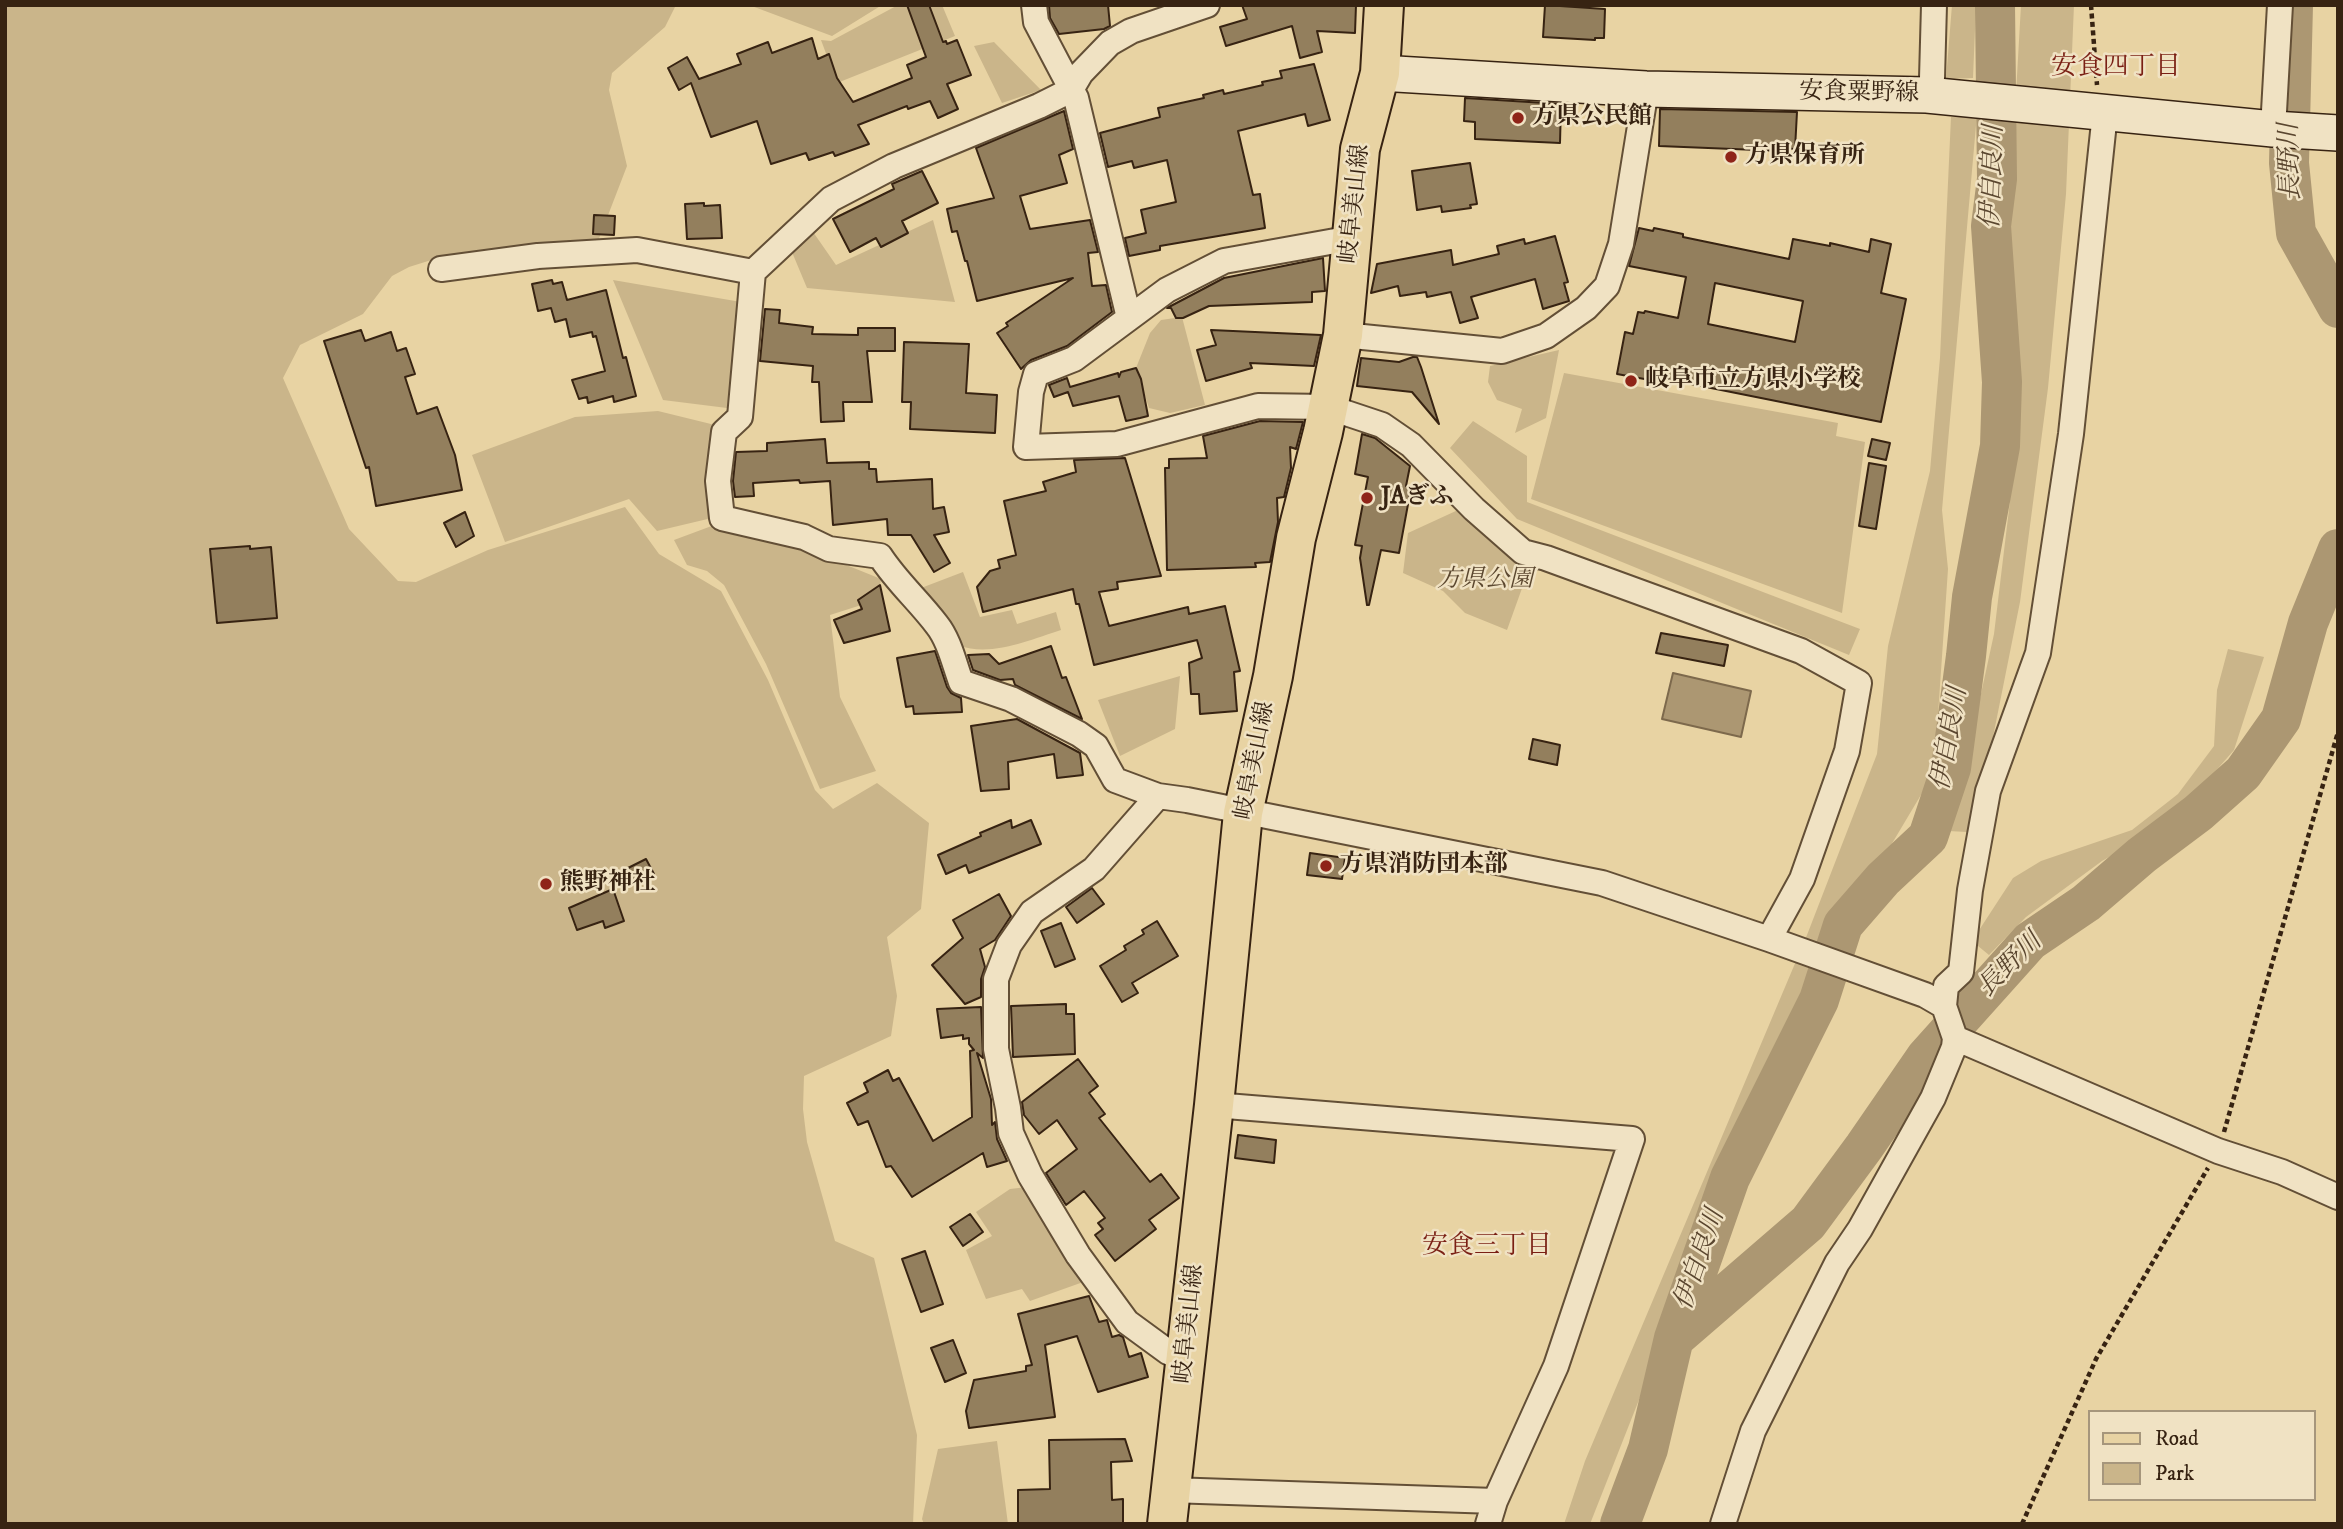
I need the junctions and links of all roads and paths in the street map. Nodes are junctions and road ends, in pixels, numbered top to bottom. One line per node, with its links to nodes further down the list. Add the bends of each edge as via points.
1 (1034, 5): 10 (street, via 1036,22)
2 (1207, 5): 10 (street, via 1110,43)
3 (1384, 5): 7 (main road, 岐阜美山線)
4 (1934, 5): 8 (street)
5 (2091, 5): 11 (path)
6 (2280, 5): 12 (street)
7 (1380, 73): 9 (main road, 安食粟野線); 14 (main road, 岐阜美山線, via 1360,149)
8 (1930, 87): 9 (main road, 安食粟野線); 11 (main road, 安食粟野線)
9 (1647, 89): 18 (street, via 1621,244 1607,286 1586,308 1546,335 1502,351)
10 (1071, 90): 16 (street, via 894,166 831,200); 17 (street)
11 (2096, 113): 12 (main road, 安食粟野線); 24 (street, via 2071,434 2038,653 1988,791 1961,972)
12 (2276, 129): 13 (main road, 安食粟野線)
13 (2326, 132)
14 (1352, 238): 17 (street, via 1224,261 1167,290); 18 (main road, 岐阜美山線)
15 (441, 270): 16 (street, via 538,256 637,250)
16 (752, 272): 21 (street, via 740,417 724,432 718,481 722,518 804,537 829,549 880,555 895,580 945,637 961,681 1011,699 1079,734 1096,746 1115,780)
17 (1129, 318): 19 (street, via 1074,359 1036,373 1026,447 1117,444 1258,406)
18 (1342, 335): 19 (main road, 岐阜美山線)
19 (1328, 407): 22 (main road, 岐阜美山線, via 1296,538 1273,676); 23 (street, via 1382,425 1411,445 1523,552 1801,651 1859,683 1847,751 1807,866)
20 (2338, 732): 27 (path)
21 (1158, 796): 22 (street); 29 (street, via 1094,869 1032,912 1009,945 996,979 996,1049 1011,1133 1030,1175 1078,1255 1127,1322)
22 (1243, 813): 23 (street, via 1602,883); 26 (main road, 岐阜美山線)
23 (1774, 941): 24 (street)
24 (1934, 1001): 25 (street)
25 (1955, 1038): 27 (street); 32 (street, via 1933,1098 1836,1263 1754,1431)
26 (1214, 1105): 29 (main road, 岐阜美山線); 31 (street, via 1632,1139 1556,1366)
27 (2218, 1151): 28 (street); 33 (path, via 2096,1359)
28 (2338, 1197)
29 (1186, 1360): 30 (main road, 岐阜美山線)
30 (1169, 1507): 31 (street)
31 (1492, 1513)
32 (1723, 1524)
33 (2022, 1524)

